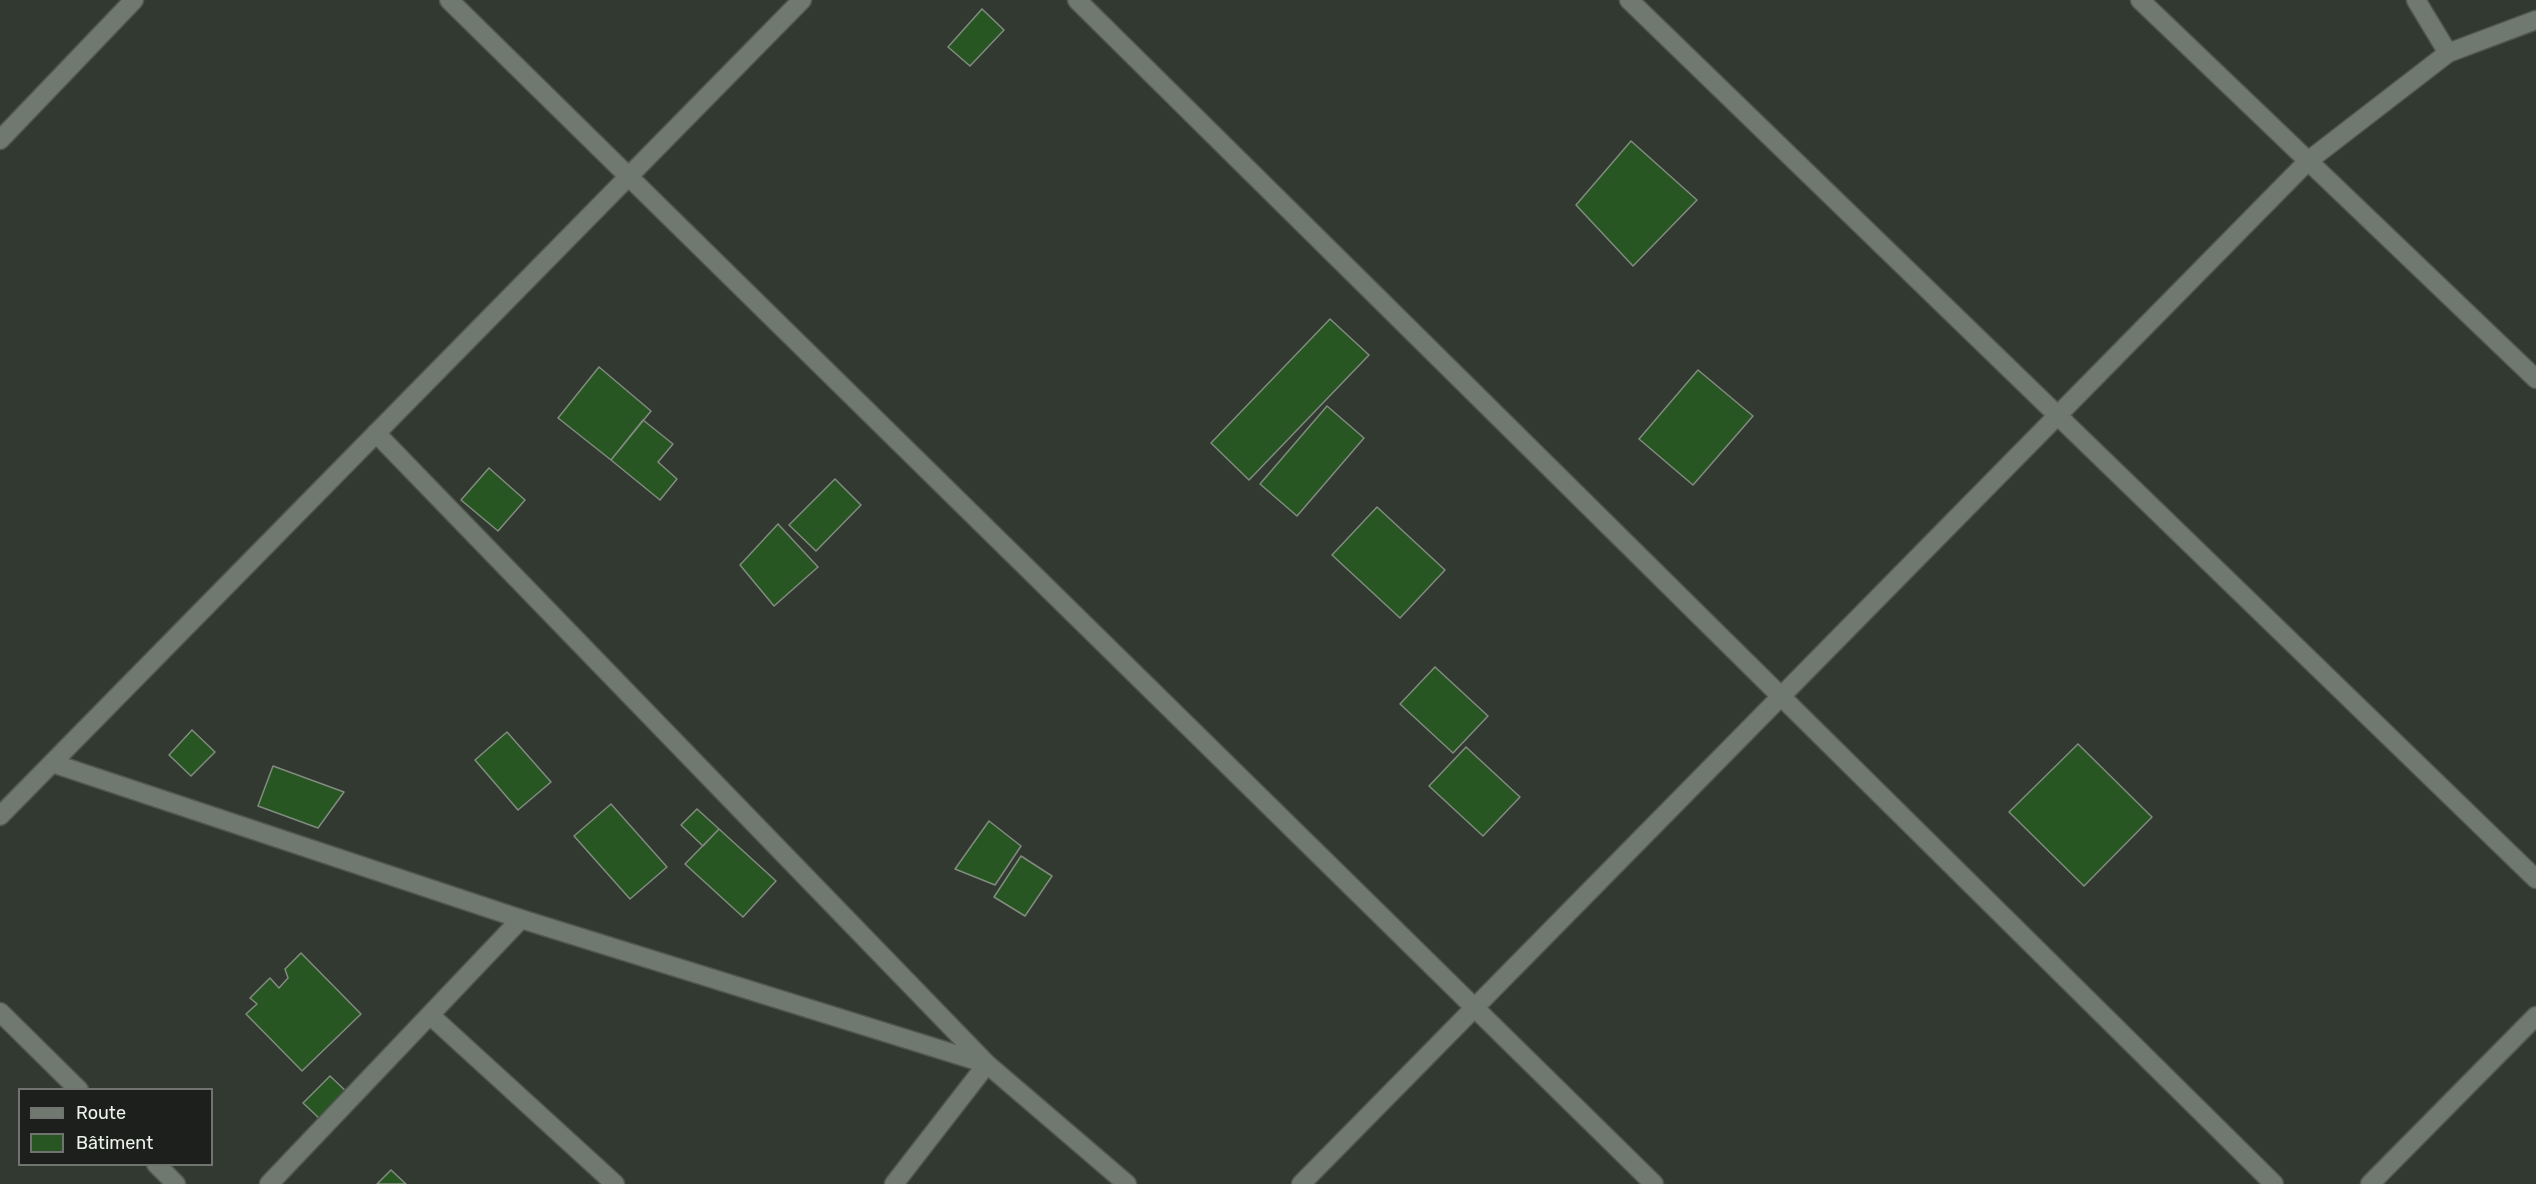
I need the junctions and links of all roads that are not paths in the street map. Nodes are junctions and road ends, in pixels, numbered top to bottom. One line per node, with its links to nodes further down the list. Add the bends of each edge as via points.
1 (134, 0): 10 (street)
2 (449, 0): 12 (street)
3 (802, 0): 12 (street)
4 (1077, 0): 16 (street)
5 (1629, 0): 14 (street)
6 (2140, 0): 11 (street)
7 (2416, 0): 9 (street)
8 (2536, 20): 9 (street)
9 (2448, 53): 11 (street)
10 (0, 140)
11 (2308, 161): 13 (street); 14 (street)
12 (629, 176): 15 (street); 21 (street)
13 (2536, 379)
14 (2058, 415): 16 (street); 19 (street)
15 (376, 434): 17 (street); 25 (street)
16 (1781, 696): 21 (street); 35 (street)
17 (52, 763): 18 (street); 20 (street)
18 (0, 816)
19 (2536, 879)
20 (521, 919): 23 (street); 25 (street)
21 (1475, 1008): 33 (street); 34 (street)
22 (0, 1012): 26 (street)
23 (430, 1014): 29 (street); 30 (street)
24 (2536, 1016): 36 (street)
25 (987, 1064): 31 (street); 32 (street)
26 (78, 1088)
27 (158, 1166): 28 (street)
28 (176, 1184)
29 (269, 1184)
30 (615, 1184)
31 (894, 1184)
32 (1127, 1184)
33 (1301, 1184)
34 (1654, 1184)
35 (2274, 1184)
36 (2370, 1184)

